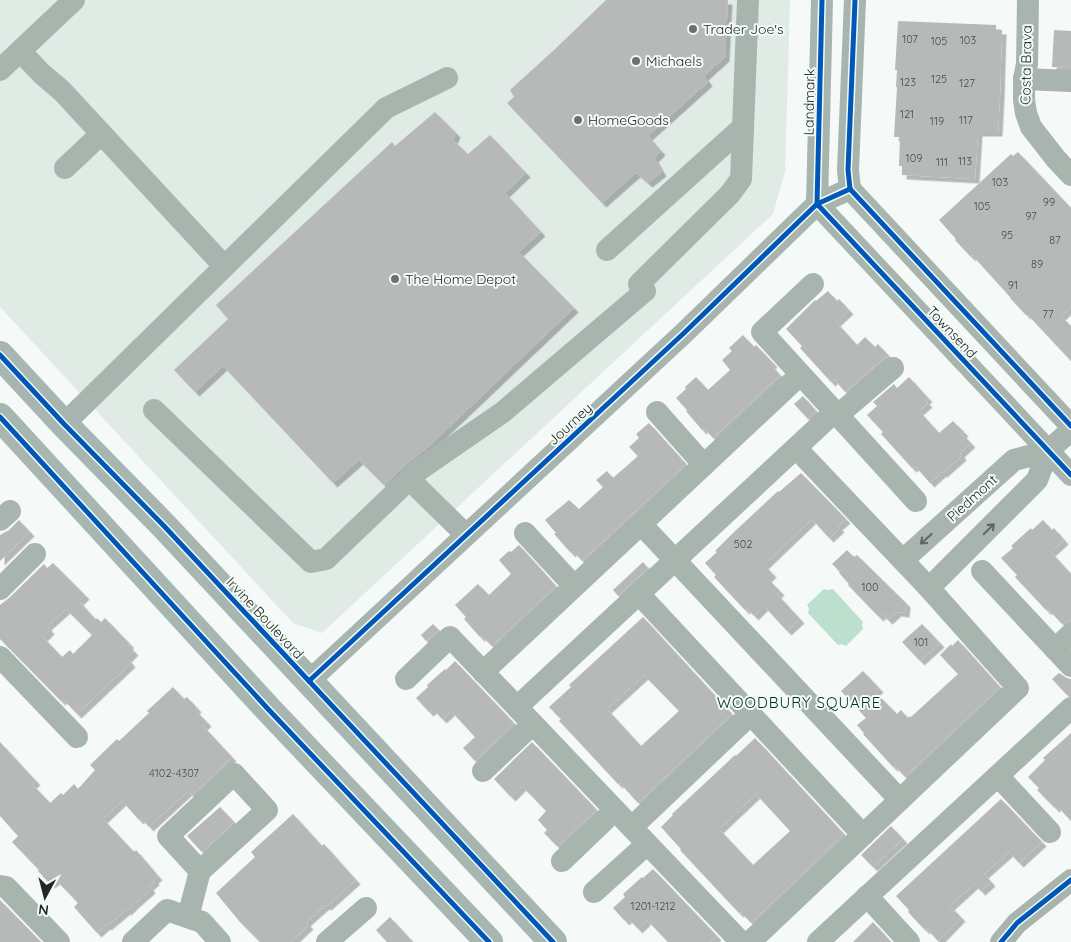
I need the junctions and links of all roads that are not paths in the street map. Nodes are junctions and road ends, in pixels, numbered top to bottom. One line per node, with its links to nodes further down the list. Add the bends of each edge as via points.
1 (74, 0): 6 (street)
2 (748, 0): 11 (street)
3 (822, 0): 16 (street, Landmark)
4 (855, 0): 15 (street)
5 (1028, 0): 9 (street, Costa Brava)
6 (20, 51): 7 (street); 12 (street)
7 (0, 70)
8 (447, 78): 18 (street, via 386,108)
9 (1024, 79): 10 (street); 14 (street, Costa Brava, via 1024,100 1031,127)
10 (1071, 81)
11 (743, 127): 17 (street); 34 (street, via 741,180 730,194 642,287 503,412 419,470)
12 (101, 134): 13 (street); 18 (street)
13 (65, 168)
14 (1071, 175)
15 (850, 188): 16 (street, Journey); 28 (street, Townsend)
16 (818, 204): 31 (street, Townsend); 38 (street, Journey)
17 (607, 250)
18 (224, 266): 27 (street)
19 (813, 284): 22 (street, via 762,332)
20 (0, 355): 27 (main road, Irvine Boulevard)
21 (892, 368): 25 (street)
22 (800, 375): 25 (street); 32 (street)
23 (154, 410): 34 (street, via 311,562 326,559)
24 (657, 412): 32 (street)
25 (838, 416): 30 (street, via 828,418); 35 (street)
26 (0, 417): 79 (main road, via 268,709)
27 (64, 424): 52 (main road, Irvine Boulevard)
28 (1071, 426)
29 (1071, 430): 31 (street, Piedmont)
30 (796, 448): 40 (street); 41 (street)
31 (1048, 451): 33 (street, Townsend); 41 (street, Piedmont, one-way to 41, via 1014,460); 44 (street, Piedmont, one-way to 31, via 1037,480)
32 (704, 465): 36 (street)
33 (1071, 475)
34 (410, 480): 38 (street)
35 (916, 501)
36 (641, 524): 40 (street); 43 (street)
37 (525, 533): 43 (street)
38 (466, 535): 52 (street, Journey)
39 (35, 554): 45 (street)
40 (675, 560): 46 (street); 60 (street)
41 (903, 560): 44 (street)
42 (982, 571): 47 (street)
43 (574, 586): 50 (street)
44 (929, 588): 60 (street, via 1018,688)
45 (0, 589)
46 (639, 594): 53 (street); 55 (street)
47 (1063, 641): 48 (street)
48 (1071, 666)
49 (4, 671): 57 (street)
50 (483, 672): 51 (street, via 450,636); 53 (street)
51 (406, 679)
52 (309, 681): 80 (main road, Irvine Boulevard)
53 (517, 707): 56 (street)
54 (1071, 708): 59 (street)
55 (751, 714): 62 (street); 64 (street)
56 (532, 724): 58 (street); 61 (street)
57 (77, 738)
58 (483, 771)
59 (998, 776): 63 (street); 71 (street)
60 (900, 800): 64 (street)
61 (615, 810): 62 (street); 66 (street)
62 (632, 827): 65 (street)
63 (1050, 832)
64 (863, 835): 74 (street)
65 (647, 844): 70 (street); 74 (street)
66 (562, 861)
67 (200, 871): 73 (street)
68 (1071, 880): 83 (street, via 1017,924)
69 (0, 886): 75 (street, via 6,886)
70 (594, 892)
71 (867, 896): 81 (street); 82 (street)
72 (366, 908): 78 (street)
73 (188, 917): 76 (street, via 167,910); 77 (street, via 202,922)
74 (735, 939)
75 (59, 942)
76 (133, 942)
77 (220, 942)
78 (327, 942)
79 (489, 942)
80 (553, 942)
81 (818, 942)
82 (909, 942)
83 (1001, 942)

